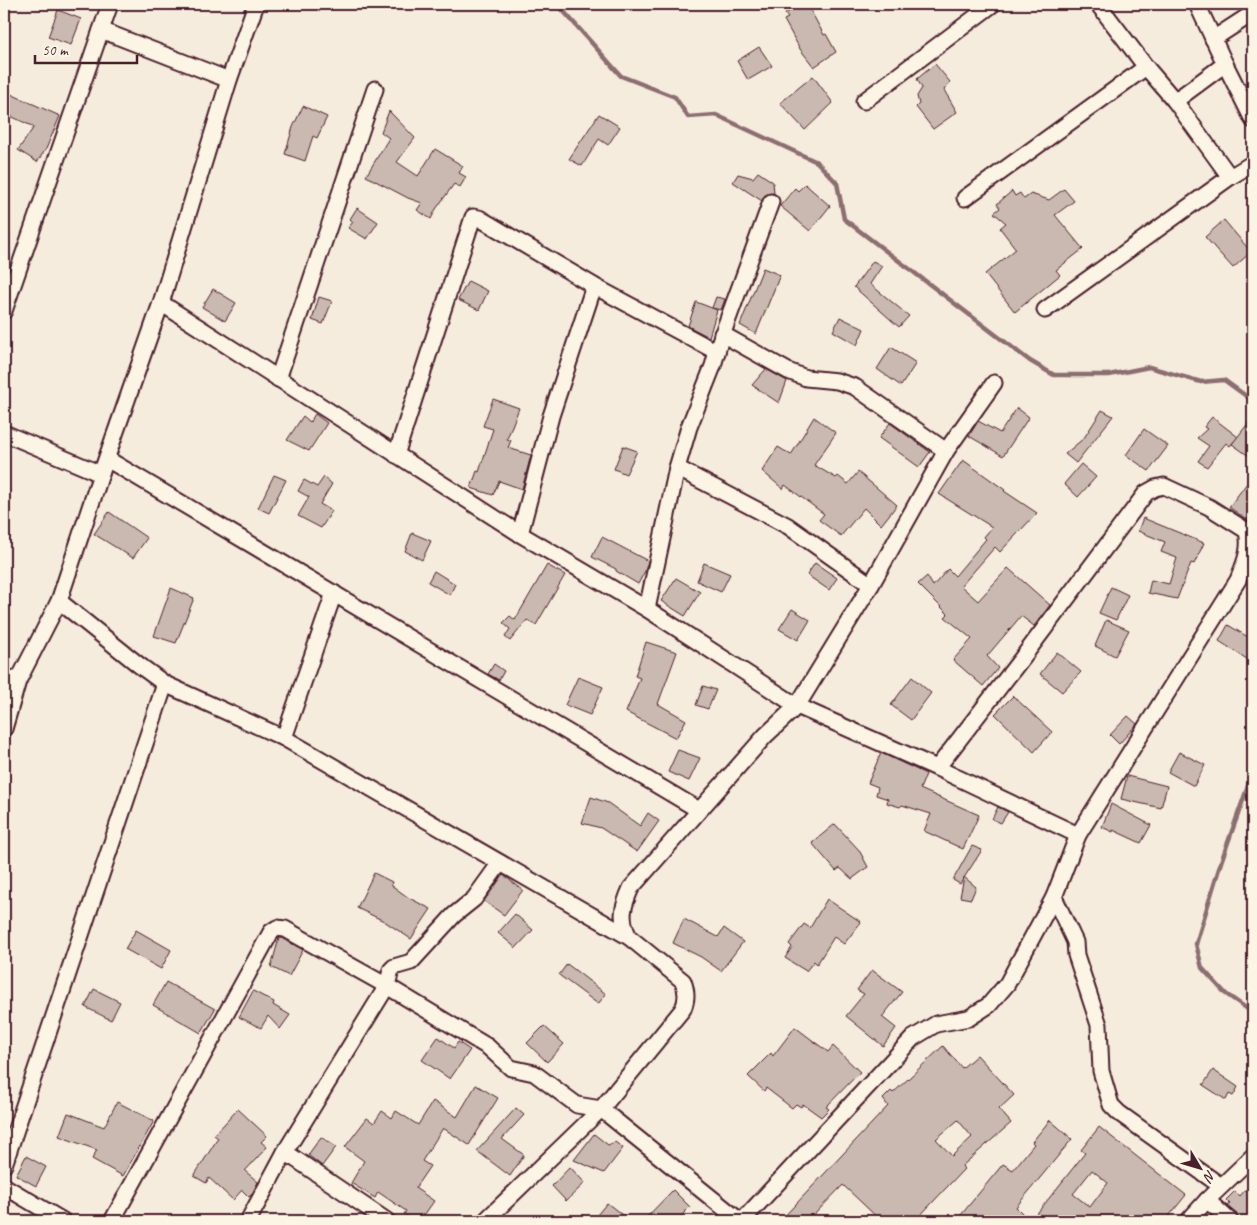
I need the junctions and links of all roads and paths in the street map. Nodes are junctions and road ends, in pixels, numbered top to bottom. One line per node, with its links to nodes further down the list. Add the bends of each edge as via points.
1 (110, 4): 7 (street)
2 (256, 4): 11 (street)
3 (993, 4): 13 (street)
4 (1098, 4): 10 (street)
5 (1197, 4): 8 (street)
6 (1253, 12): 8 (street)
7 (101, 30): 11 (street); 23 (street)
8 (1213, 38): 9 (street)
9 (1225, 64): 14 (street); 15 (street)
10 (1146, 67): 14 (street); 18 (street)
11 (229, 80): 21 (street)
12 (375, 89): 26 (street)
13 (864, 101)
14 (1175, 101): 17 (street)
15 (1253, 120)
16 (1253, 163): 17 (street)
17 (1230, 177): 22 (street)
18 (965, 198)
19 (771, 202): 24 (street)
20 (594, 286): 25 (street); 30 (street, via 473,217); 34 (street, via 551,416)
21 (161, 303): 26 (street); 31 (street)
22 (1045, 310)
23 (4, 311)
24 (722, 334): 25 (street); 29 (street, via 788,371 806,378 837,381 855,387)
25 (717, 352): 32 (street)
26 (278, 378): 30 (street)
27 (994, 383): 29 (street)
28 (4, 433): 33 (street)
29 (946, 451): 35 (street)
30 (396, 455): 34 (street)
31 (107, 459): 33 (street); 36 (street)
32 (677, 468): 35 (street, via 788,526); 38 (street)
33 (101, 474): 37 (street)
34 (520, 534): 38 (street)
35 (870, 585): 42 (street)
36 (334, 594): 44 (street); 46 (street)
37 (59, 601): 40 (street); 41 (street)
38 (647, 609): 42 (street)
39 (4, 676): 40 (street)
40 (18, 681): 43 (street)
41 (165, 684): 44 (street); 55 (street)
42 (797, 706): 45 (street); 46 (street, via 764,736)
43 (4, 729)
44 (284, 738): 48 (street)
45 (937, 768): 47 (street); 47 (street, via 1146,493 1164,486 1209,507 1246,531 1249,545 1245,563 1238,580)
46 (699, 810): 50 (street, via 631,888 623,906 624,926)
47 (1078, 835): 49 (street)
48 (500, 863): 50 (street); 51 (street, via 474,898 411,962 391,970)
49 (1054, 897): 57 (street, via 1075,942 1076,955 1099,1025 1101,1071 1111,1104); 64 (street, via 1007,984 989,1005 969,1018 936,1024 913,1038)
50 (629, 937): 52 (street, via 683,981 687,1000)
51 (386, 986): 52 (street, via 488,1047 511,1068 534,1073 577,1105); 53 (street); 60 (street, via 285,929 277,928 271,932)
52 (601, 1109): 63 (street); 64 (street)
53 (285, 1152): 61 (street); 62 (street)
54 (1253, 1156): 57 (street)
55 (4, 1165)
56 (4, 1186): 59 (street)
57 (1221, 1186): 58 (street)
58 (1207, 1200): 65 (street); 66 (street)
59 (60, 1220)
60 (112, 1221)
61 (248, 1221)
62 (387, 1221)
63 (485, 1221)
64 (741, 1221)
65 (1188, 1221)
66 (1230, 1221)

